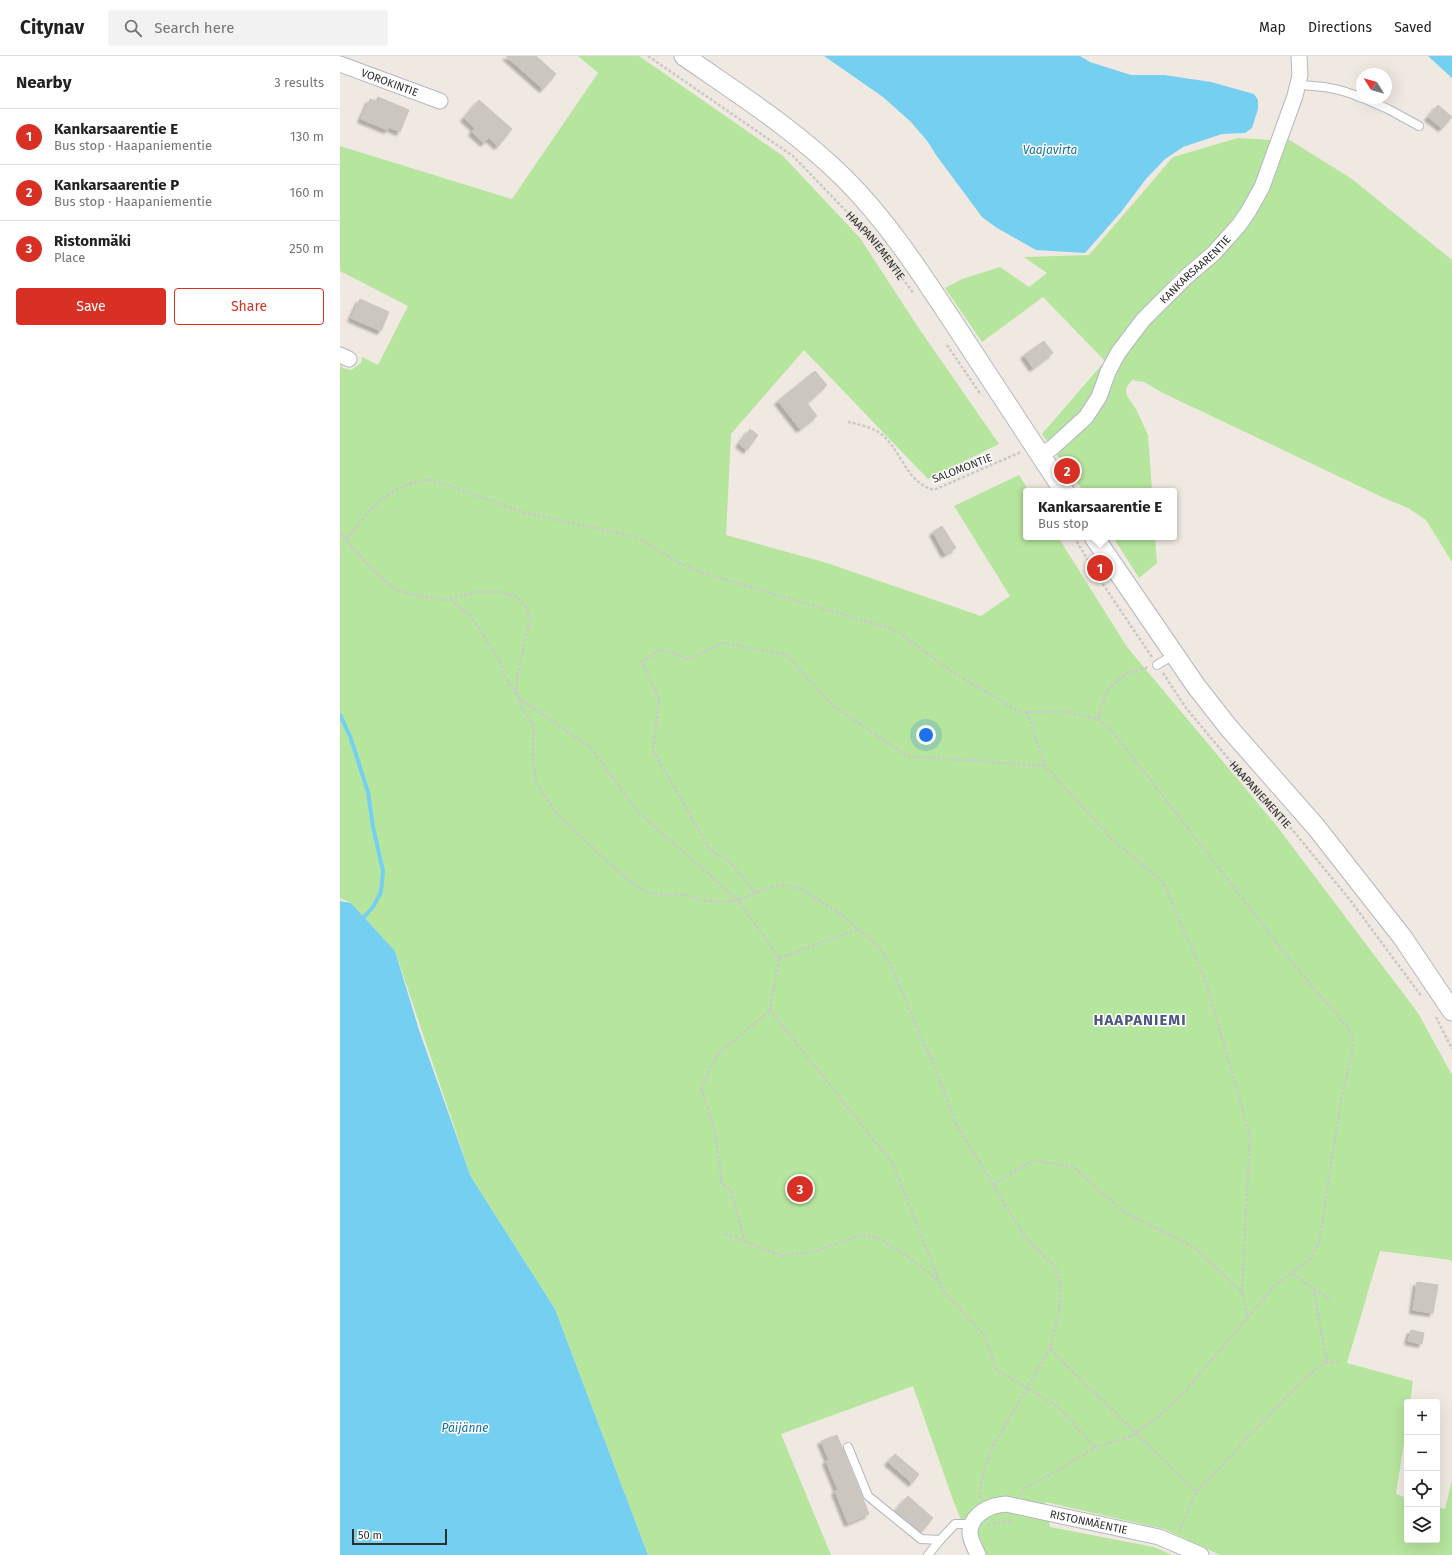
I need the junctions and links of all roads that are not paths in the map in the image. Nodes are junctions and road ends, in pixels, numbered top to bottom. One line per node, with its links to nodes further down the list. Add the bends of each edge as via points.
1 (684, 56): 9 (street, HAAPANIEMENTIE, via 805,143 866,202 936,295)
2 (1299, 56): 4 (street, KANKARSAARENTIE)
3 (340, 64): 6 (street, VOROKINTIE)
4 (1298, 85): 5 (lane, via 1334,88); 9 (street, KANKARSAARENTIE, via 1262,187 1244,219 1214,254 1186,277 1143,320 1118,353 1099,397 1086,417 1052,448)
5 (1356, 96)
6 (440, 101)
7 (1376, 104): 8 (lane)
8 (1419, 126)
9 (1027, 450): 10 (street, HAAPANIEMENTIE)
10 (1061, 488)
11 (1096, 540): 12 (street, HAAPANIEMENTIE)
12 (1174, 654): 13 (lane); 14 (street, HAAPANIEMENTIE, via 1229,728 1316,827 1403,938)
13 (1157, 664)
14 (1452, 1010)
15 (848, 1447): 17 (lane, via 868,1496 921,1539)
16 (978, 1517): 17 (lane, via 955,1524); 19 (street, via 970,1531); 20 (street, RISTONMÄENTIE, via 996,1504 1014,1506 1159,1537)
17 (940, 1540): 18 (lane)
18 (928, 1555)
19 (978, 1555)
20 (1201, 1555)

